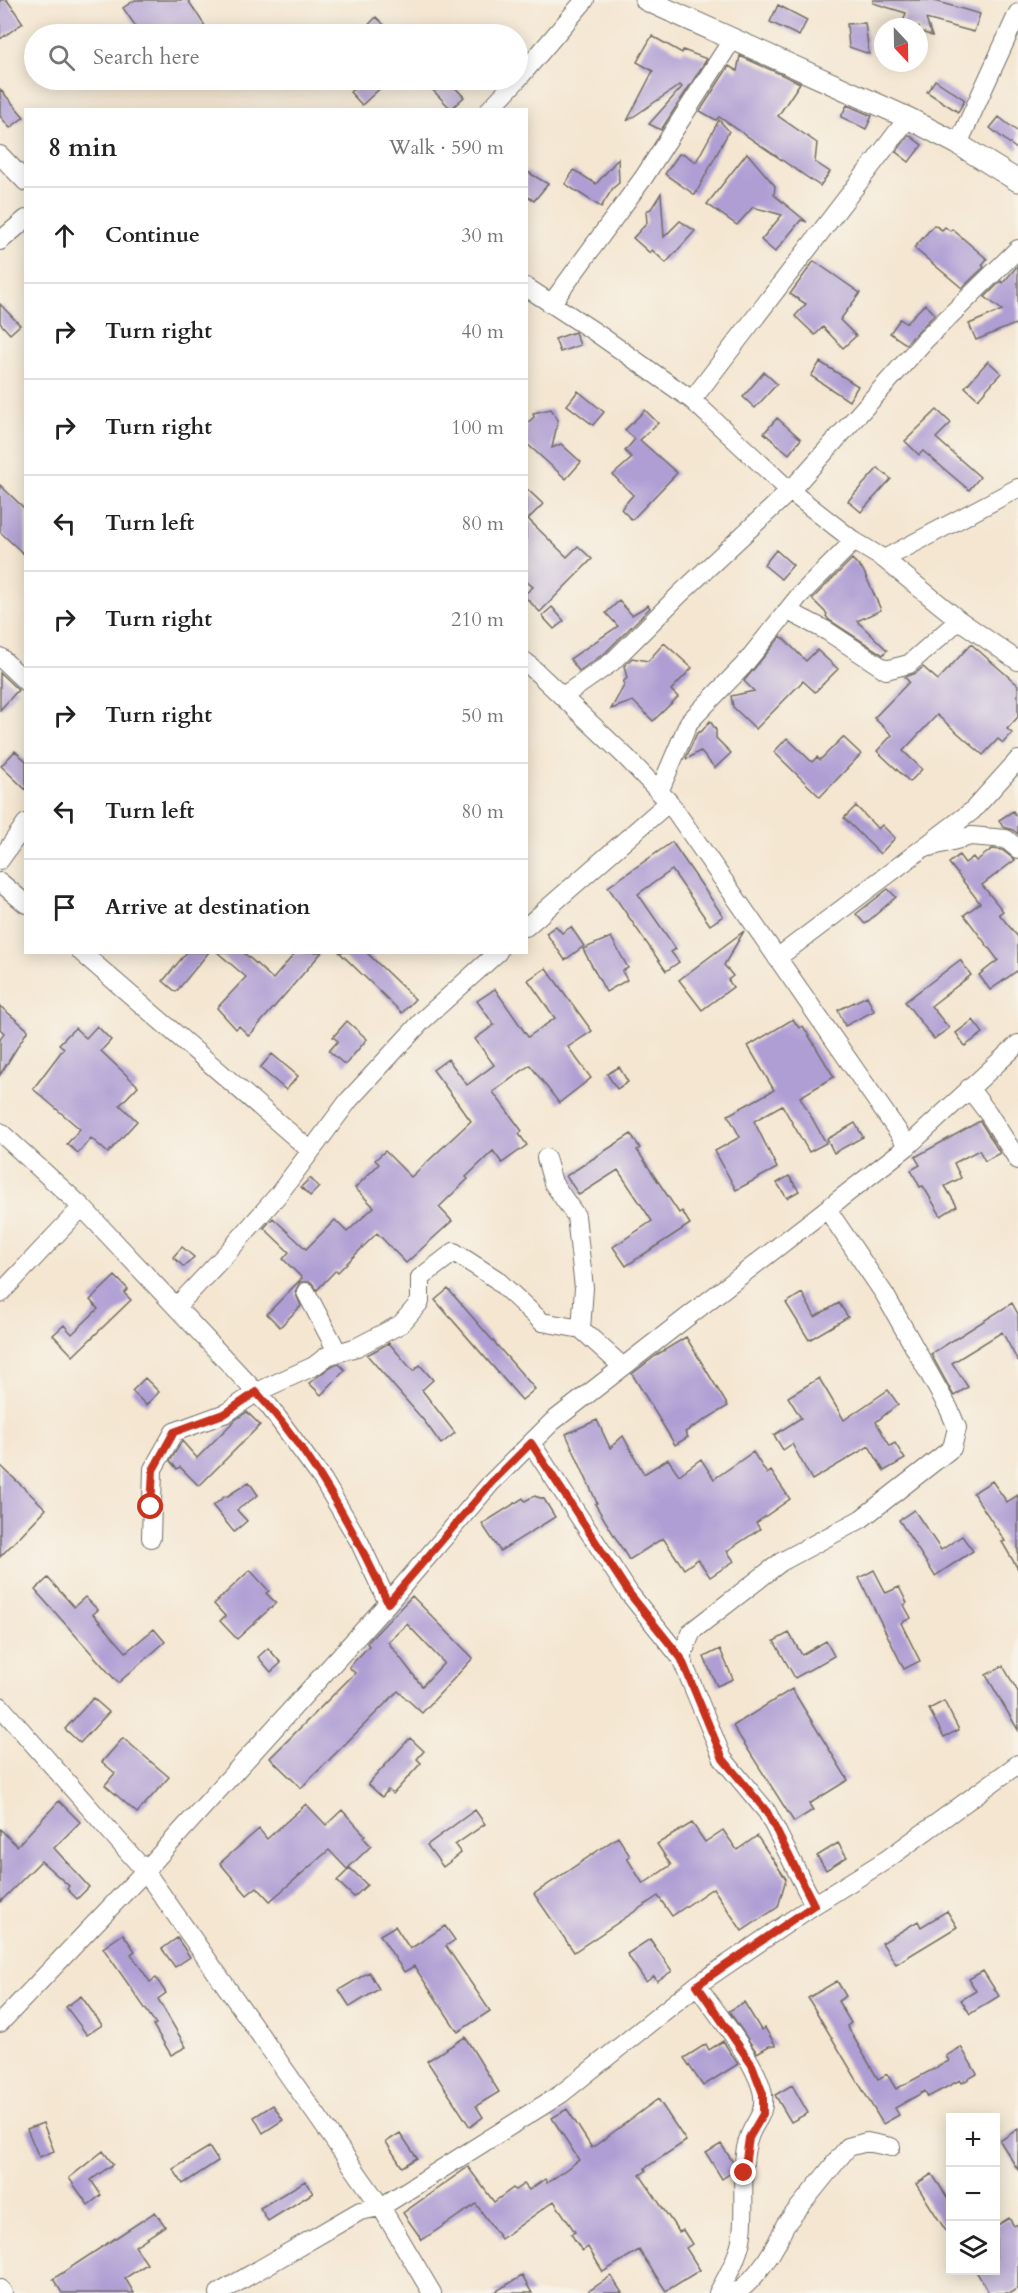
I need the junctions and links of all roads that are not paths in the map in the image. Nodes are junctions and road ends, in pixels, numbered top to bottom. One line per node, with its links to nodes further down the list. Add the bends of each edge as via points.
1 (585, 0): 5 (street)
2 (646, 0): 4 (street)
3 (1018, 13): 9 (street)
4 (732, 39): 8 (street); 17 (street, via 644,177)
5 (528, 66)
6 (507, 90): 7 (street)
7 (491, 108)
8 (908, 118): 9 (street); 18 (street)
9 (958, 144): 12 (street)
10 (0, 155): 11 (street)
11 (24, 180)
12 (1018, 181)
13 (24, 221): 14 (street)
14 (0, 241)
15 (1018, 249): 20 (street, via 926,339)
16 (528, 288): 17 (street)
17 (550, 304): 18 (street)
18 (692, 400): 20 (street)
19 (1018, 488): 22 (street)
20 (790, 491): 21 (street); 29 (street, via 612,662 569,692)
21 (854, 541): 22 (street); 23 (street)
22 (884, 559): 24 (street)
23 (788, 611): 24 (street, via 886,670 909,664); 31 (street, via 743,666 689,722)
24 (959, 620): 26 (street)
25 (0, 657): 28 (street)
26 (1018, 661)
27 (528, 664): 29 (street)
28 (24, 680)
29 (567, 699): 31 (street)
30 (1018, 760): 33 (street, via 972,811)
31 (664, 797): 38 (street); 41 (street)
32 (24, 826): 35 (street)
33 (922, 849): 34 (street, via 971,836 1006,839); 41 (street)
34 (1018, 849)
35 (0, 860)
36 (0, 882): 37 (street)
37 (24, 902)
38 (528, 925)
39 (83, 954): 46 (street)
40 (496, 954): 46 (street, via 423,1020 349,1100)
41 (777, 958): 45 (street)
42 (1018, 1044): 43 (street)
43 (969, 1088): 45 (street); 48 (street)
44 (0, 1132): 49 (street)
45 (908, 1146): 50 (street)
46 (311, 1151): 53 (street, via 271,1203)
47 (546, 1158): 54 (street, via 553,1183 576,1216 584,1288)
48 (1018, 1160)
49 (82, 1207): 52 (street); 53 (street)
50 (827, 1209): 56 (street); 61 (street, via 885,1295 949,1409 957,1428 952,1448 861,1519 781,1562 692,1631)
51 (306, 1292): 55 (street)
52 (0, 1294)
53 (177, 1306): 57 (street)
54 (581, 1329): 55 (street, via 542,1322 496,1279 454,1252 420,1278 420,1302 400,1324); 56 (street)
55 (338, 1353): 57 (street)
56 (623, 1367): 58 (street)
57 (256, 1392): 59 (street, via 226,1413 174,1432 153,1470); 60 (street, via 323,1480 359,1541)
58 (531, 1443): 60 (street, via 491,1483); 61 (street, via 629,1593)
59 (151, 1538)
60 (388, 1603): 64 (street)
61 (681, 1658): 65 (street, via 723,1759 767,1812)
62 (0, 1706): 64 (street)
63 (1018, 1764): 65 (street, via 886,1860)
64 (145, 1871): 67 (street); 69 (street)
65 (814, 1905): 66 (street)
66 (697, 1985): 69 (street, via 561,2094); 74 (street, via 752,2065 763,2094 763,2114 749,2138 742,2235)
67 (0, 2024)
68 (891, 2147): 75 (street, via 867,2142 848,2147 785,2225 780,2239 747,2285)
69 (381, 2207): 72 (street, via 360,2211); 73 (street)
70 (0, 2289): 71 (street)
71 (3, 2293)
72 (219, 2293)
73 (432, 2293)
74 (718, 2293)
75 (736, 2293)

